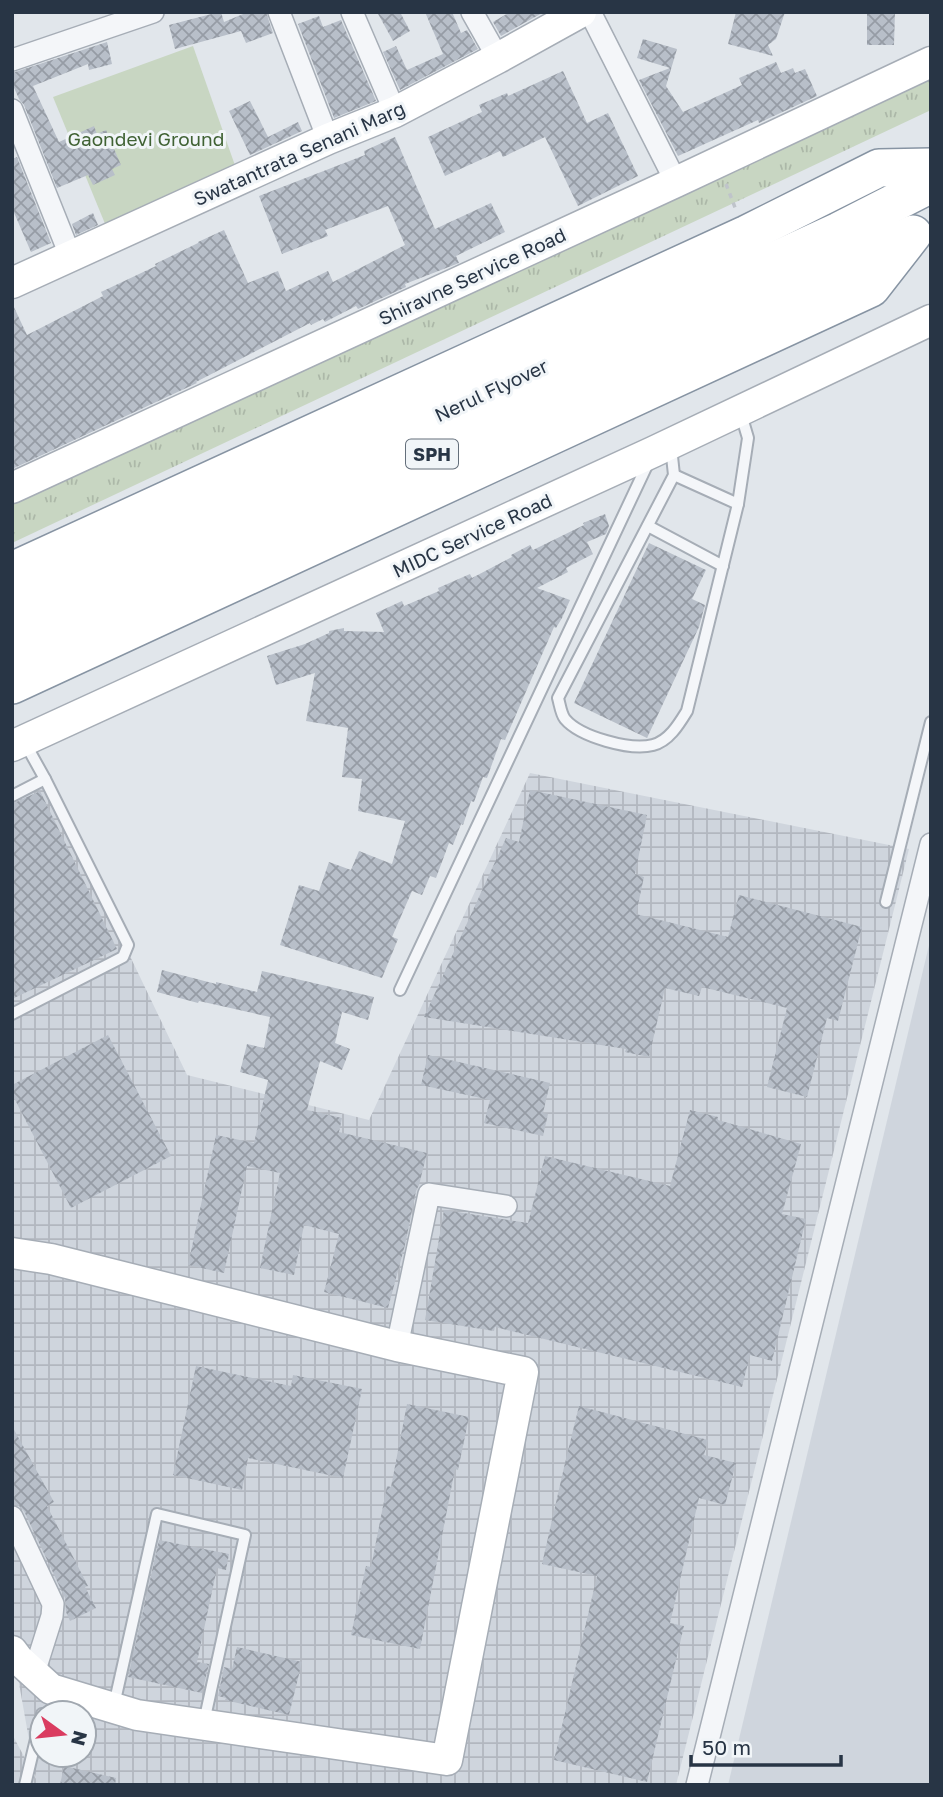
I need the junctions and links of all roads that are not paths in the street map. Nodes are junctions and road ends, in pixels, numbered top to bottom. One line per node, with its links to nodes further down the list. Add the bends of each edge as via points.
1 (153, 12): 8 (street)
2 (279, 12): 12 (street)
3 (352, 12): 11 (street)
4 (472, 12): 7 (street)
5 (581, 12): 7 (street, Swatantrata Senani Marg)
6 (590, 12): 16 (street)
7 (498, 58): 11 (street, Swatantrata Senani Marg)
8 (12, 60)
9 (931, 62): 16 (street, Shiravne Service Road)
10 (12, 110): 19 (street)
11 (395, 112): 12 (street, Swatantrata Senani Marg)
12 (328, 139): 19 (street, Swatantrata Senani Marg)
13 (931, 139): 15 (highway)
14 (931, 167): 15 (highway)
15 (879, 168): 29 (highway, via 747,234)
16 (676, 182): 25 (street, Shiravne Service Road)
17 (931, 184): 30 (highway, Nerul Flyover / SPH)
18 (922, 230): 31 (highway, Nerul Flyover / SPH); 32 (highway, via 871,288)
19 (70, 255): 20 (street, Swatantrata Senani Marg)
20 (12, 283)
21 (931, 320): 22 (street, MIDC Service Road)
22 (740, 411): 23 (street, MIDC Service Road); 26 (lane, via 748,438)
23 (662, 448): 24 (lane); 34 (street, MIDC Service Road); 39 (lane)
24 (674, 475): 26 (lane); 27 (lane)
25 (12, 488)
26 (738, 504): 28 (lane)
27 (648, 526): 28 (lane); 28 (lane, via 558,698 564,718 582,731 638,747 655,745 681,722)
28 (723, 566)
29 (12, 571)
30 (12, 610)
31 (12, 647)
32 (12, 685)
33 (931, 722): 38 (lane)
34 (18, 743): 35 (lane)
35 (45, 779): 36 (lane); 40 (lane, via 128,945 123,957)
36 (12, 796)
37 (931, 844): 50 (street)
38 (886, 902)
39 (400, 989)
40 (12, 1014)
41 (506, 1206): 43 (street, via 429,1194)
42 (12, 1253): 43 (street)
43 (397, 1346): 48 (street, via 523,1372 447,1760)
44 (12, 1517): 46 (street, via 53,1604)
45 (12, 1651): 46 (street)
46 (42, 1697): 47 (street); 49 (lane)
47 (114, 1708): 48 (street); 48 (lane, via 157,1514 245,1535)
48 (204, 1725)
49 (25, 1785)
50 (697, 1785)

